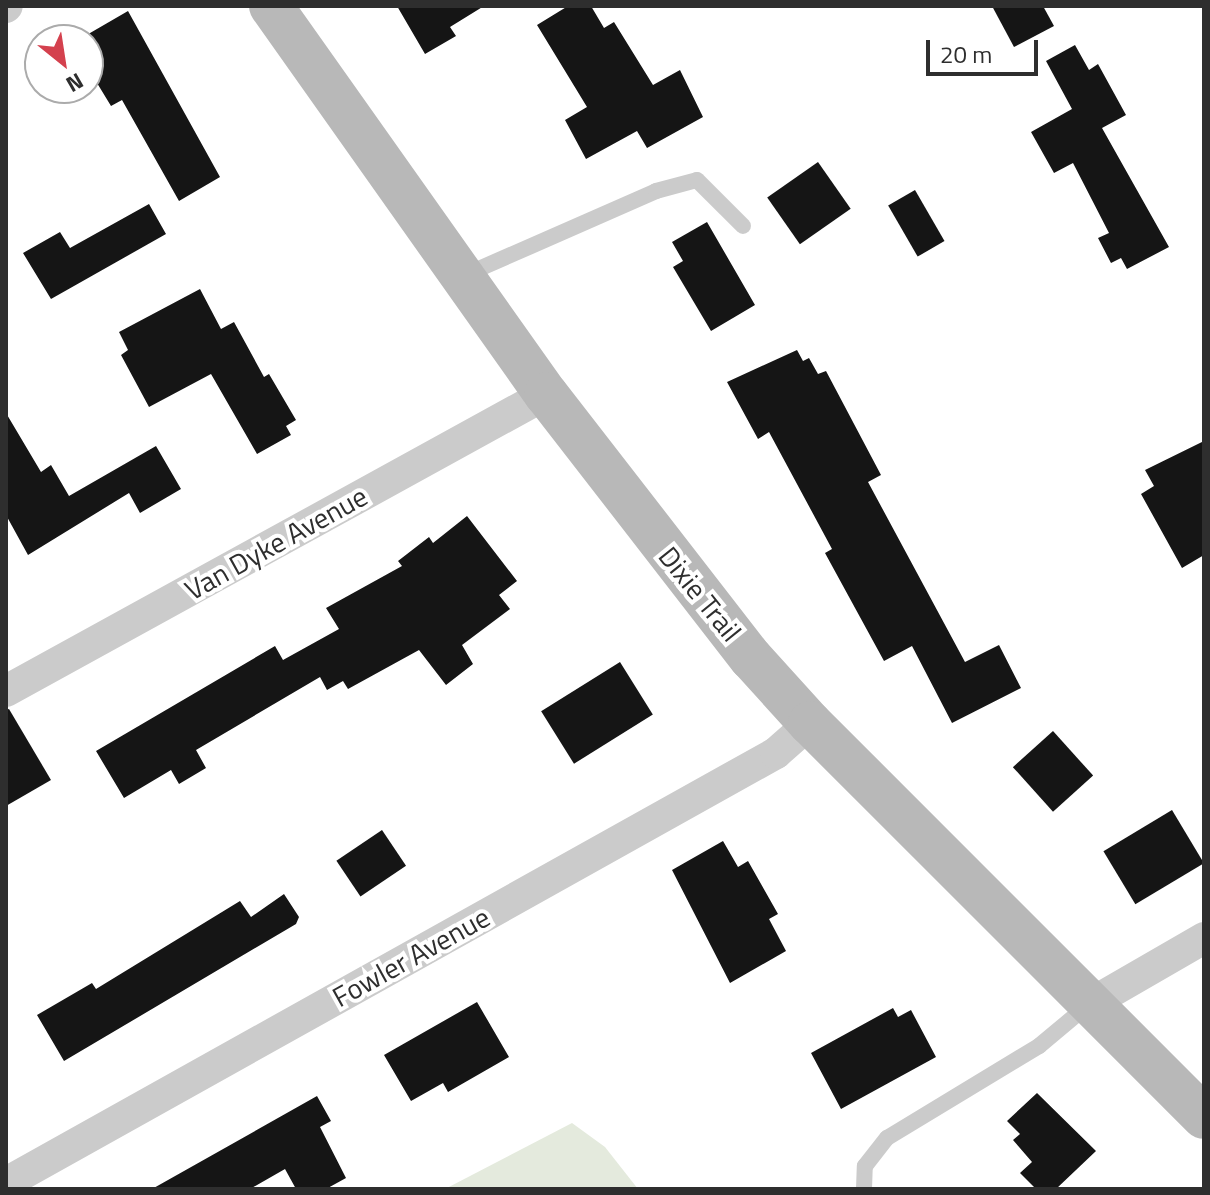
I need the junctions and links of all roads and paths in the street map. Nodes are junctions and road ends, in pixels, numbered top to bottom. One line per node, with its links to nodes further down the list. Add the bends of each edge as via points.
1 (271, 6): 3 (main road, Dixie Trail)
2 (743, 226): 3 (lane, via 697,180 617,207)
3 (463, 276): 4 (main road, Dixie Trail)
4 (546, 394): 5 (street, Van Dyke Avenue); 6 (main road, Dixie Trail, via 652,536)
5 (6, 691)
6 (810, 723): 8 (main road, Dixie Trail); 10 (street, Fowler Avenue, via 776,753)
7 (1204, 938): 8 (street)
8 (1088, 1005): 9 (main road, Dixie Trail); 11 (lane, via 1039,1046 887,1138 865,1166)
9 (1204, 1117)
10 (6, 1183)
11 (864, 1189)

